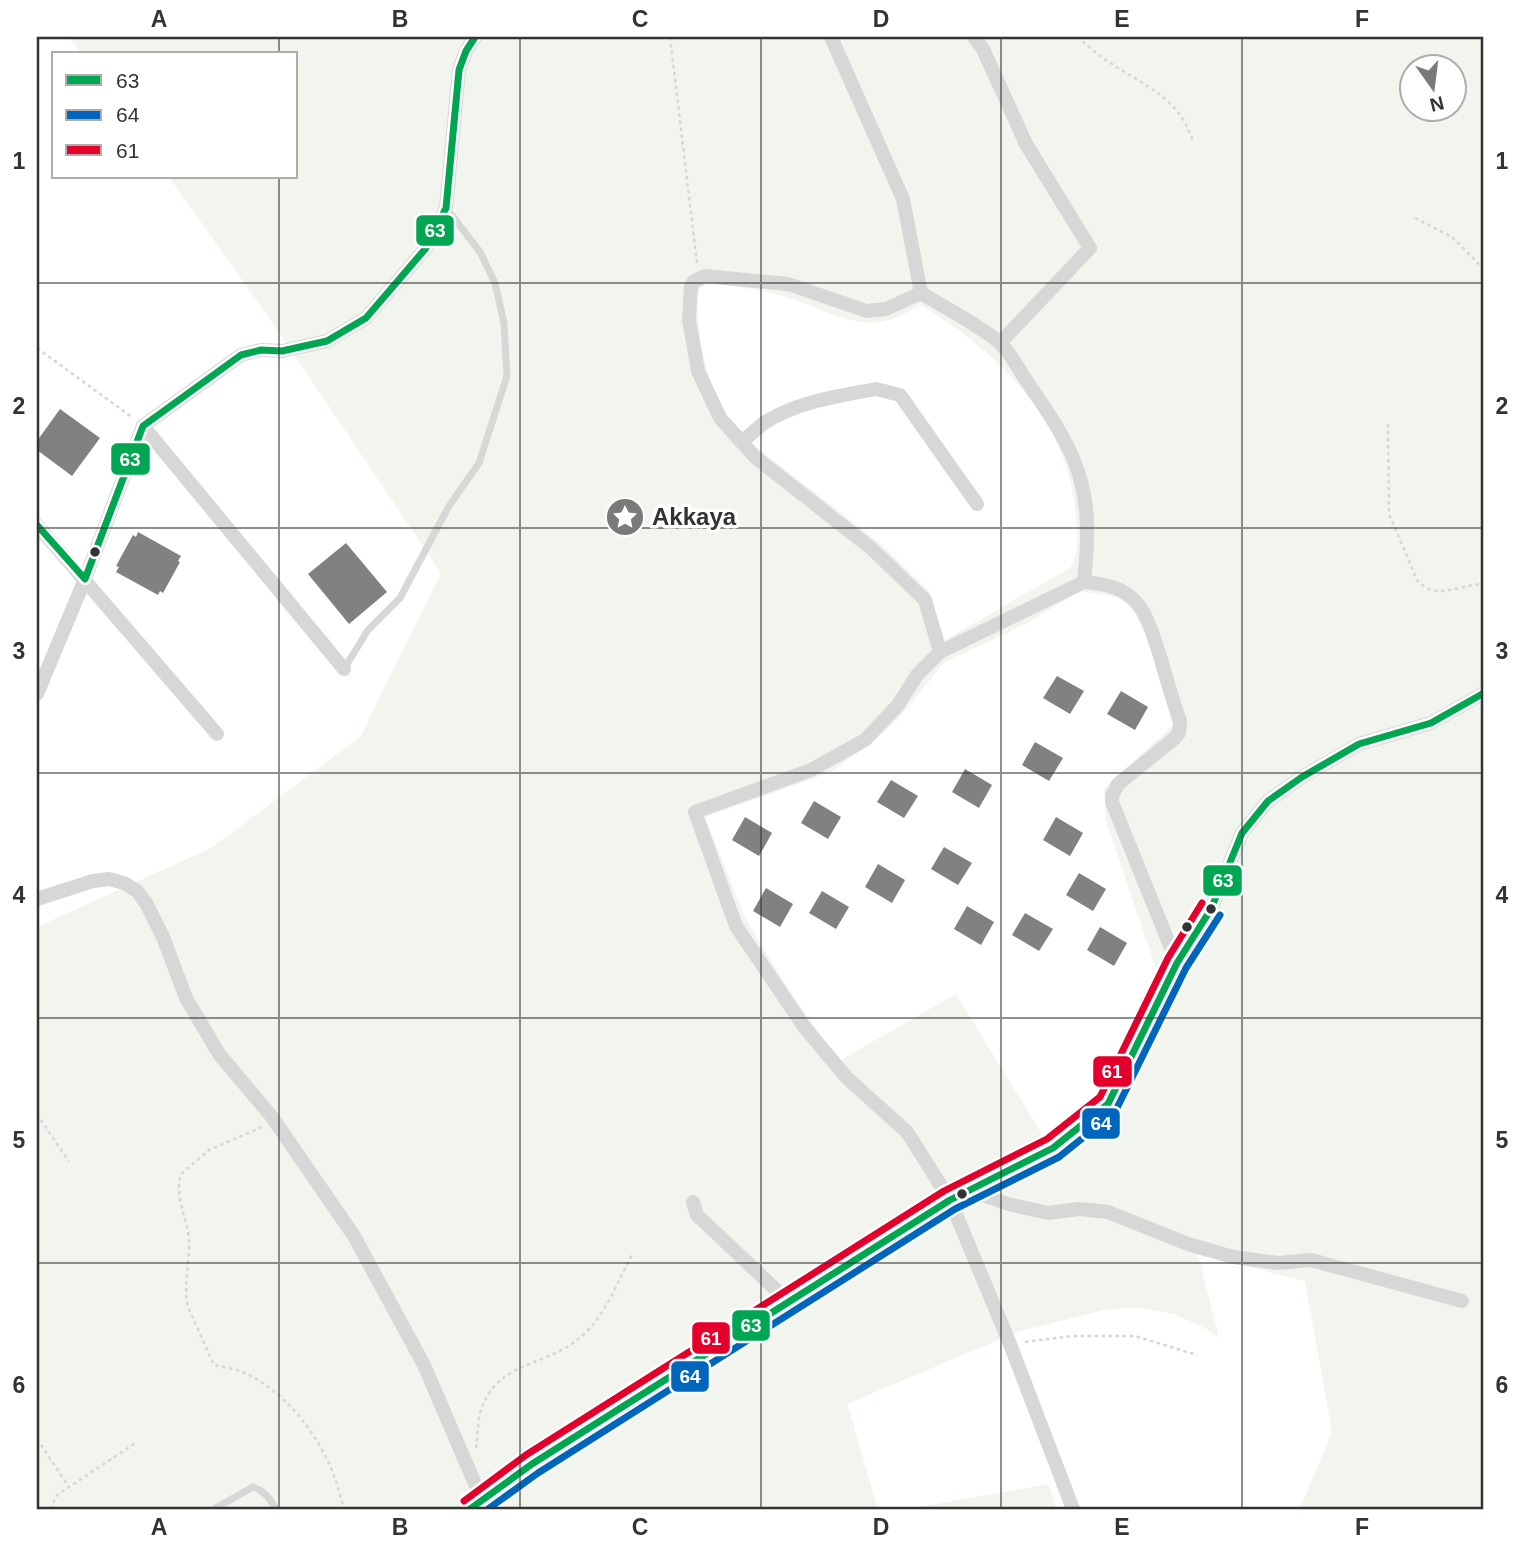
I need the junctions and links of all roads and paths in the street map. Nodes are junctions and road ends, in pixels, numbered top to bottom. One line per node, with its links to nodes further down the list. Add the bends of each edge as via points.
1 (475, 37): 7 (street, via 459,70)
2 (670, 37): 10 (path)
3 (831, 37): 11 (street, via 903,199)
4 (974, 37): 12 (street, via 984,49 1026,144 1090,248)
5 (1077, 37): 6 (path, via 1176,107)
6 (1193, 141)
7 (446, 208): 15 (street, via 426,248 366,318 327,341 241,355); 23 (lane, via 480,252 495,284 504,323 507,376 479,463 449,506 400,598 368,630)
8 (1415, 218): 9 (path, via 1452,237)
9 (1484, 269)
10 (699, 278): 11 (street, via 788,284 867,311 886,309); 16 (street, via 691,286 689,303 698,371 720,418)
11 (921, 293): 12 (street)
12 (1000, 343): 20 (street, via 1075,460 1087,502)
13 (37, 348): 15 (path)
14 (1388, 424): 21 (path, via 1389,514 1416,580 1436,592)
15 (144, 426): 19 (street); 23 (street)
16 (742, 442): 17 (street, via 766,421 797,407 884,389 900,395); 22 (street, via 871,548 925,600)
17 (977, 504)
18 (37, 525): 19 (street)
19 (85, 579): 25 (street); 26 (street)
20 (1084, 582): 22 (street); 28 (street, via 1120,590 1147,616 1180,721 1175,738 1118,785 1112,796)
21 (1484, 584)
22 (940, 653): 32 (street, via 865,740 811,770 695,812 736,926 806,1028 847,1078 907,1132)
23 (344, 669)
24 (1484, 693): 28 (street, via 1432,723 1359,744 1268,801 1242,833 1210,909)
25 (37, 694)
26 (217, 734)
27 (37, 899): 30 (street, via 108,879 137,891 163,937 186,998 219,1054)
28 (1177, 963): 32 (street, via 1108,1104 1054,1148)
29 (37, 1114): 31 (path)
30 (275, 1122): 41 (street, via 354,1236 424,1365); 47 (path, via 209,1150 181,1174 178,1195 188,1237 186,1297 214,1365 263,1383 315,1436)
31 (69, 1162)
32 (961, 1195): 35 (street, via 1048,1213 1108,1212 1233,1257 1278,1263 1311,1260); 36 (street); 37 (street)
33 (693, 1202): 36 (street, via 697,1216)
34 (633, 1253): 41 (path, via 595,1323 581,1338 514,1370 490,1389 481,1411)
35 (1462, 1301)
36 (790, 1303): 43 (street)
37 (1010, 1343): 38 (path, via 1072,1336 1135,1336); 49 (street)
38 (1197, 1355)
39 (37, 1439): 42 (path)
40 (137, 1442): 42 (path)
41 (471, 1473): 43 (street)
42 (69, 1487): 44 (path, via 57,1495)
43 (482, 1500): 48 (street)
44 (50, 1509)
45 (214, 1509): 46 (lane, via 253,1487 269,1497)
46 (276, 1509)
47 (344, 1509)
48 (470, 1509)
49 (1073, 1509)

